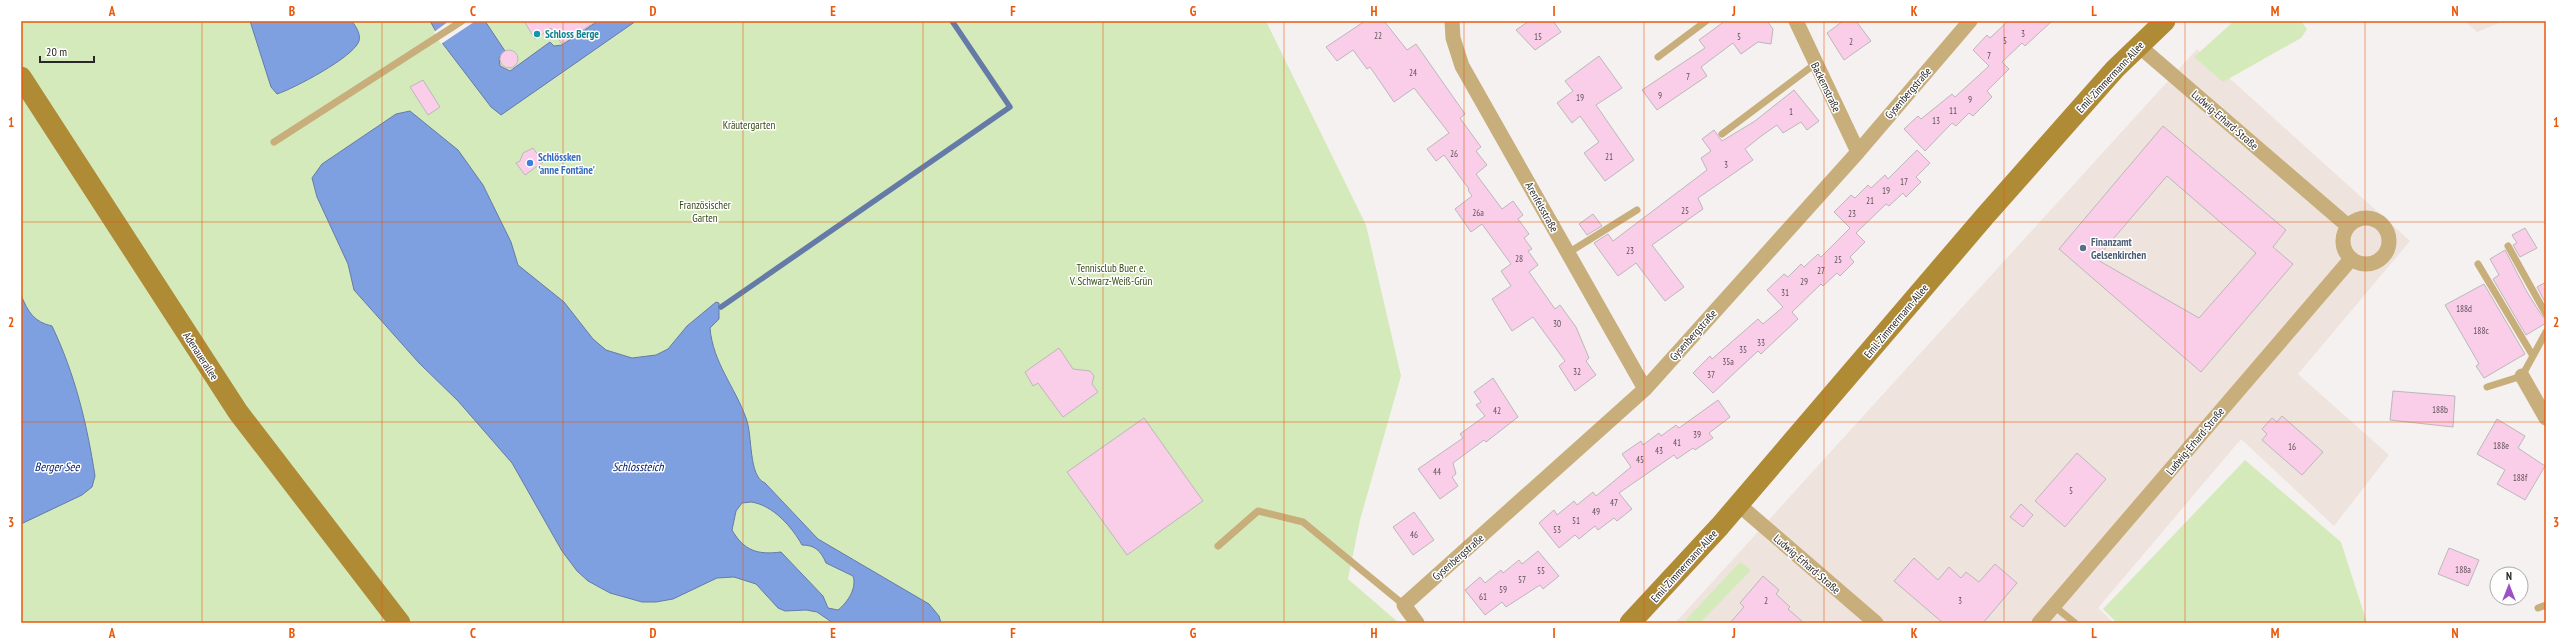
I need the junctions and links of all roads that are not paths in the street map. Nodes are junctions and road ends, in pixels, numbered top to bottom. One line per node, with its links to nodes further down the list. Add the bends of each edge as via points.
1 (462, 21): 12 (lane)
2 (1452, 21): 17 (street, Arenfelsstraße, via 1453,38 1462,66)
3 (1706, 21): 8 (lane)
4 (1796, 21): 9 (street, Backemstraße)
5 (1970, 21): 13 (street, Gysenbergstraße)
6 (2165, 21): 7 (main road, Emil-Zimmermann-Allee)
7 (2138, 46): 15 (street, Ludwig-Erhard-Straße); 28 (main road, Emil-Zimmermann-Allee, via 1985,216)
8 (1658, 57)
9 (1815, 64): 11 (lane); 13 (street, Backemstraße)
10 (21, 77): 34 (main road, Adenauerallee, via 238,412)
11 (1722, 134)
12 (274, 142)
13 (1858, 152): 26 (street, Gysenbergstraße)
14 (1636, 210): 17 (lane)
15 (2348, 226): 18 (street, via 2343,243); 18 (street, via 2354,221 2368,218 2381,223 2389,235 2388,249 2378,261 2365,264)
16 (2508, 246): 20 (lane)
17 (1568, 253): 26 (street, Arenfelsstraße)
18 (2351, 259): 32 (street, Ludwig-Erhard-Straße)
19 (2478, 264): 23 (lane)
20 (2546, 314)
21 (2546, 332): 22 (lane)
22 (2542, 344): 23 (lane)
23 (2533, 356): 24 (lane)
24 (2522, 376): 25 (lane); 27 (street)
25 (2487, 387)
26 (1645, 389): 31 (street, Gysenbergstraße)
27 (2546, 418)
28 (1738, 504): 36 (main road, Emil-Zimmermann-Allee); 37 (street, Ludwig-Erhard-Straße)
29 (1218, 546): 31 (lane, via 1258,511 1303,522)
30 (2546, 605): 33 (lane)
31 (1404, 606): 35 (street)
32 (2054, 606): 38 (street, Ludwig-Erhard-Straße); 39 (lane)
33 (2538, 608)
34 (400, 623)
35 (1417, 623)
36 (1630, 623)
37 (1876, 623)
38 (2039, 623)
39 (2075, 623)

